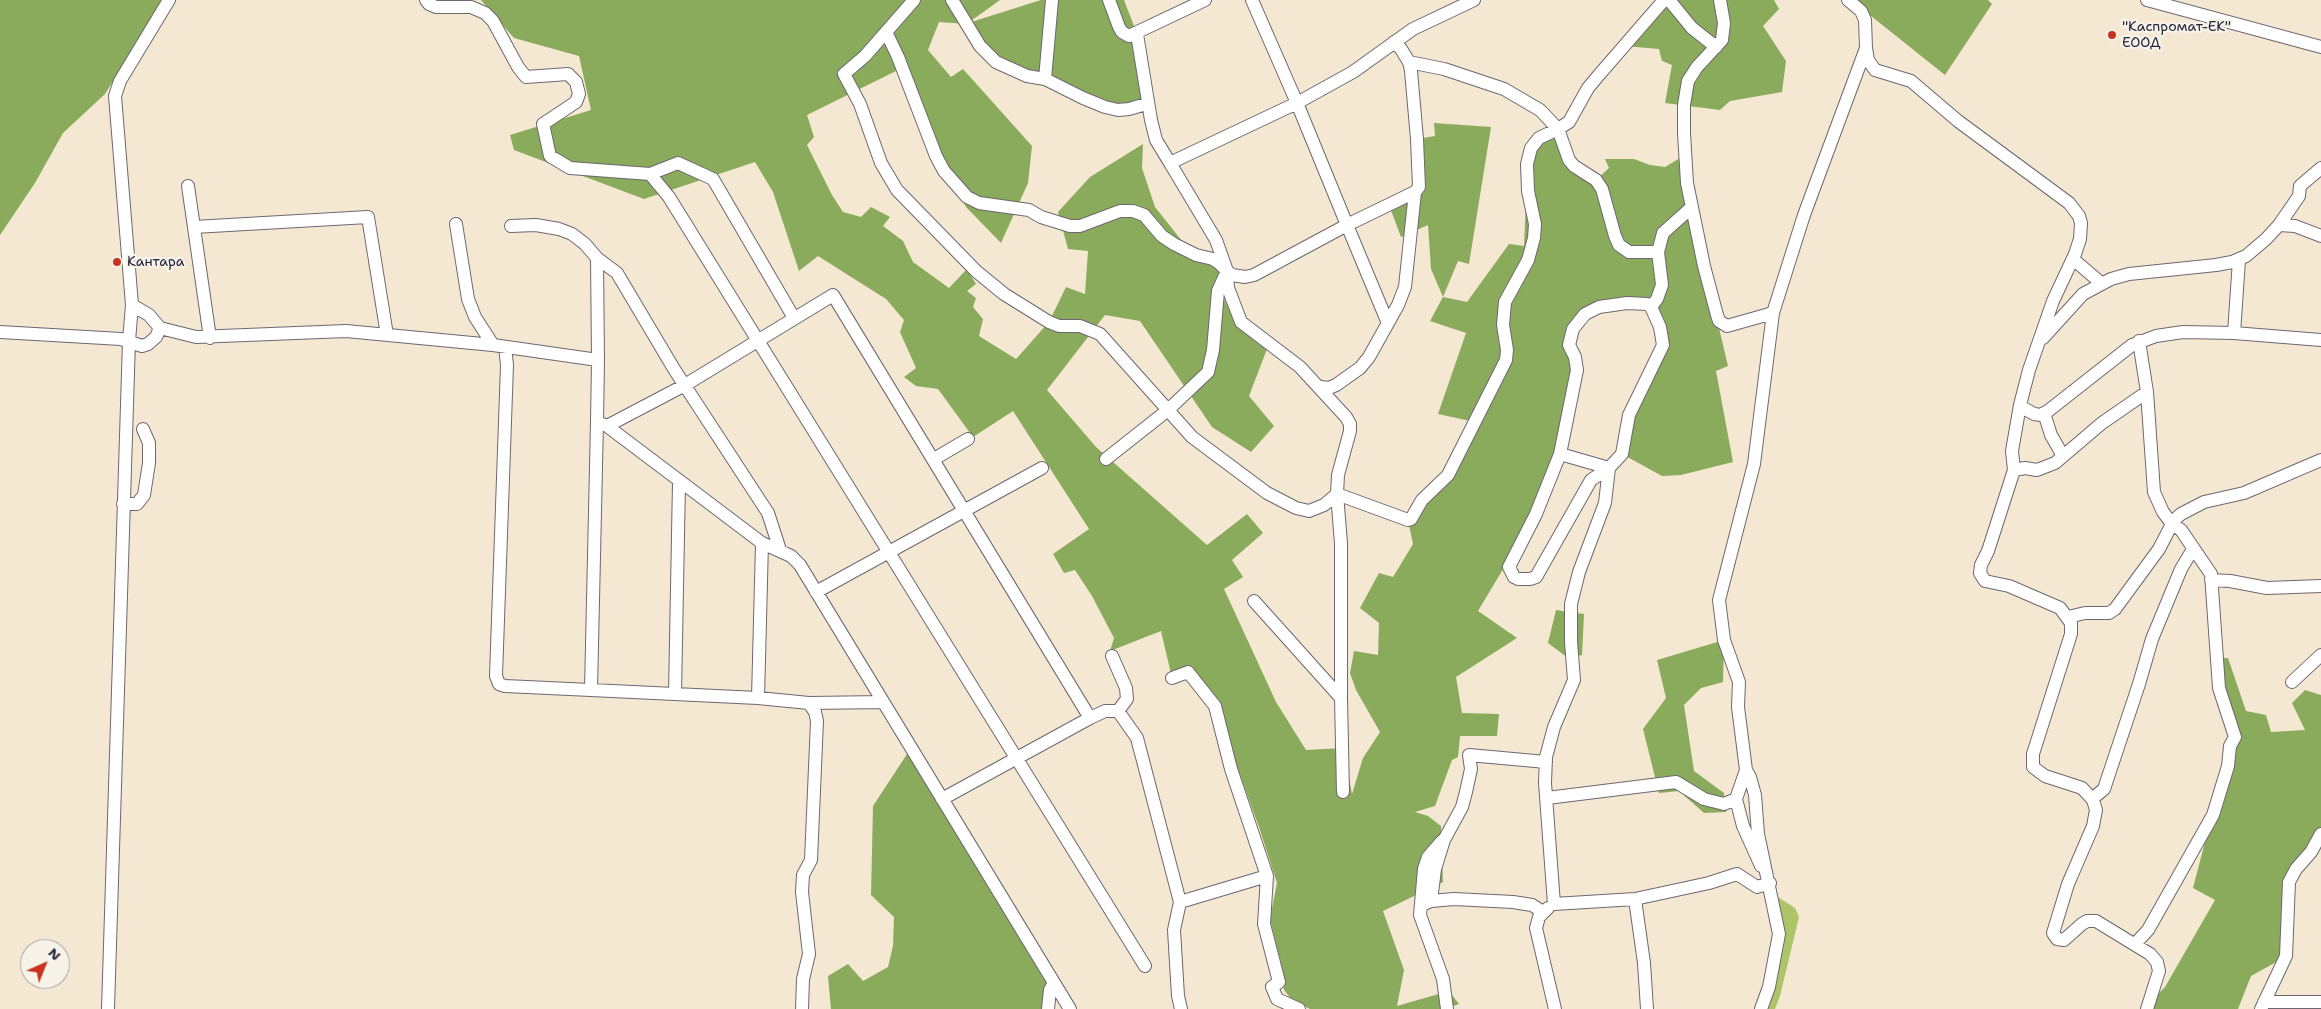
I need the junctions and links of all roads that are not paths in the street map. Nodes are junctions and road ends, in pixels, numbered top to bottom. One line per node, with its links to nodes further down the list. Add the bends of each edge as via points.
1 (169, 0): 44 (street, via 114,96)
2 (426, 0): 28 (street, via 436,7 471,7 485,13 526,77 568,74 576,82 579,94 576,102 543,124 550,156 570,168)
3 (914, 0): 15 (street)
4 (952, 0): 22 (street, via 988,55 1010,69)
5 (1052, 0): 22 (street)
6 (1108, 0): 16 (street, via 1122,32 1129,36)
7 (1205, 0): 16 (street)
8 (1252, 0): 23 (street)
9 (1474, 0): 17 (street, via 1413,29)
10 (1664, 0): 25 (street, via 1588,88 1569,122)
11 (1669, 0): 19 (street, via 1692,28)
12 (1720, 0): 19 (street, via 1724,23 1722,40)
13 (1848, 0): 20 (street, via 1861,11 1865,20)
14 (2147, 0): 18 (street)
15 (886, 32): 42 (street, via 936,156 967,198 979,203 1029,210 1070,226 1080,226 1107,214 1133,211 1144,215 1162,236 1174,244 1196,255 1213,258); 65 (street, via 866,56 844,74 860,104 881,163 897,190 976,271 1004,294 1049,322 1059,326 1080,326 1100,334)
16 (1137, 34): 24 (street, via 1143,61)
17 (1394, 42): 21 (street); 23 (street, via 1353,72)
18 (2321, 47)
19 (1716, 48): 31 (street, via 1697,66 1686,91 1684,133)
20 (1866, 48): 40 (street, via 1868,60 1875,70 1911,81 1958,121 2069,203 2081,223); 46 (street, via 1804,216)
21 (1409, 62): 25 (street, via 1444,69 1504,89 1540,110); 30 (street, via 1420,174 1419,187)
22 (1046, 79): 24 (street, via 1083,98 1118,110)
23 (1297, 103): 26 (street); 34 (street)
24 (1146, 104): 26 (street, via 1156,140)
25 (1558, 130): 38 (street, via 1569,160 1596,180 1602,189 1618,244 1629,252); 79 (street, via 1539,138 1528,155 1526,176 1533,209 1534,238 1528,260 1504,302 1506,360 1448,475 1422,500 1408,520)
26 (1170, 163): 42 (street, via 1216,240)
27 (2321, 168): 33 (street, via 2300,186 2299,196)
28 (650, 174): 47 (street, via 678,163 713,179); 57 (street, via 690,228)
29 (188, 186): 36 (street)
30 (1415, 192): 34 (street); 48 (street, via 1405,287)
31 (1692, 207): 38 (street, via 1663,233); 46 (street, via 1719,321 1727,326 1734,325)
32 (456, 224): 59 (street, via 474,317)
33 (2278, 224): 37 (street, via 2295,226); 41 (street, via 2259,246)
34 (1347, 225): 42 (street, via 1254,275 1239,276); 48 (street)
35 (511, 226): 39 (street, via 536,225 559,229 578,239)
36 (194, 227): 52 (street, via 368,217); 53 (street)
37 (2321, 236)
38 (1658, 252): 45 (street, via 1662,285)
39 (597, 258): 60 (street); 61 (street, via 617,273)
40 (2073, 259): 43 (street); 54 (street, via 2053,301)
41 (2240, 260): 43 (street, via 2129,274); 51 (street)
42 (1227, 271): 62 (street, via 1230,294 1241,322); 65 (street, via 1218,291 1208,372)
43 (2101, 283): 54 (street, via 2083,294)
44 (132, 305): 49 (street, via 149,315); 56 (street)
45 (1651, 307): 70 (street, via 1627,303 1599,307 1585,314 1573,329 1569,345 1577,370); 76 (street, via 1660,327 1663,345 1629,415 1622,454)
46 (1773, 313): 106 (street, via 1754,464 1719,600 1724,640 1738,682)
47 (794, 318): 57 (street); 72 (street, via 833,296)
48 (1387, 322): 62 (street, via 1360,368 1336,385)
49 (160, 328): 53 (street); 56 (street, via 148,344 142,346)
50 (0, 332): 56 (street)
51 (2234, 333): 55 (street); 58 (street, via 2167,333)
52 (387, 335): 53 (street, via 346,331 282,332); 59 (street)
53 (210, 338)
54 (2042, 340): 64 (street, via 2029,370)
55 (2321, 340)
56 (129, 341): 80 (street)
57 (758, 341): 61 (street); 86 (street)
58 (2139, 341): 63 (street); 66 (street)
59 (499, 346): 60 (street); 96 (street, via 507,365 496,676 499,684 505,686)
60 (598, 360): 67 (street)
61 (685, 385): 67 (street); 84 (street, via 768,513)
62 (1321, 387): 79 (street, via 1350,424)
63 (2147, 392): 71 (street, via 2102,423); 82 (street, via 2154,492)
64 (2020, 406): 66 (street, via 2034,414); 77 (street, via 2012,451)
65 (1168, 410): 73 (street); 79 (street, via 1192,437 1288,505 1309,511 1324,505)
66 (2044, 413): 71 (street, via 2046,424)
67 (602, 424): 78 (street); 96 (street)
68 (143, 429): 80 (street, via 149,443 144,495 138,504)
69 (968, 439): 72 (street)
70 (1560, 454): 76 (street); 76 (street, via 1536,514 1509,567 1518,579 1530,579 1541,571 1591,480)
71 (2063, 456): 77 (street, via 2042,468)
72 (934, 459): 81 (street)
73 (1106, 459)
74 (2321, 460): 82 (street, via 2244,493 2204,502 2181,514)
75 (1042, 468): 81 (street)
76 (1609, 468): 105 (street, via 1604,503 1571,604 1574,680 1554,727)
77 (2014, 470): 91 (street, via 1981,565 1982,577 2060,608)
78 (679, 482): 83 (street); 97 (street)
79 (1337, 494): 99 (street, via 1341,542)
80 (123, 504): 127 (street)
81 (965, 512): 86 (street); 103 (street)
82 (2172, 524): 85 (street, via 2181,530); 91 (street, via 2159,550 2114,609 2109,613)
83 (762, 543): 84 (street); 98 (street)
84 (780, 550): 89 (street, via 800,565)
85 (2193, 550): 87 (street, via 2211,574); 111 (street, via 2181,569 2152,639 2104,789)
86 (890, 553): 89 (street); 104 (street)
87 (2211, 580): 88 (street, via 2267,588); 122 (street, via 2219,688 2235,737 2213,815 2148,930)
88 (2321, 586)
89 (816, 592): 100 (street)
90 (1254, 601): 99 (street)
91 (2068, 617): 111 (street, via 2071,634 2033,754 2033,767 2045,776 2076,785)
92 (2321, 655): 95 (street)
93 (1112, 656): 102 (street, via 1126,688 1127,699)
94 (1172, 678): 114 (street, via 1188,672 1215,706 1231,769)
95 (2292, 682)
96 (591, 690): 97 (street)
97 (675, 694): 98 (street)
98 (758, 698): 101 (street)
99 (1341, 698): 107 (street)
100 (883, 702): 101 (street); 109 (street)
101 (809, 703): 128 (street, via 817,721 811,860 803,875 802,892 809,954 803,979)
102 (1118, 711): 103 (street, via 1105,711); 117 (street, via 1137,738)
103 (1090, 718): 104 (street)
104 (1017, 760): 109 (street); 123 (street)
105 (1546, 762): 108 (street); 113 (street, via 1468,755 1471,768 1462,807)
106 (1746, 770): 110 (street); 115 (street, via 1755,795 1758,834)
107 (1343, 792)
108 (1547, 798): 110 (street, via 1670,781 1681,783 1716,803 1724,804); 119 (street)
109 (942, 799): 124 (street)
110 (1736, 799): 115 (street, via 1752,849)
111 (2092, 799): 122 (street, via 2095,818 2068,884 2054,937 2064,940 2082,924 2092,921)
112 (2321, 834): 126 (street, via 2289,882 2286,956)
113 (1444, 840): 118 (street, via 1435,869); 121 (street, via 1428,857 1424,869)
114 (1266, 876): 117 (street); 132 (street, via 1264,924 1279,982 1272,986 1276,999)
115 (1769, 878): 116 (street, via 1761,887 1756,887 1737,874); 136 (street, via 1779,934 1769,987)
116 (1635, 899): 119 (street); 135 (street)
117 (1180, 902): 131 (street, via 1174,930)
118 (1431, 902): 120 (street, via 1454,899 1513,902 1532,905); 121 (street, via 1422,906)
119 (1554, 904): 120 (street)
120 (1543, 912): 134 (street, via 1536,928)
121 (1420, 915): 133 (street, via 1443,979)
122 (2135, 944): 137 (street, via 2155,958 2159,967)
123 (1145, 966)
124 (1054, 983): 129 (street); 130 (street)
125 (2321, 1002): 126 (street)
126 (2262, 1005)
127 (108, 1009)
128 (802, 1009)
129 (1048, 1009)
130 (1070, 1009)
131 (1181, 1009)
132 (1299, 1009)
133 (1447, 1009)
134 (1555, 1009)
135 (1647, 1009)
136 (1761, 1009)
137 (2147, 1009)

